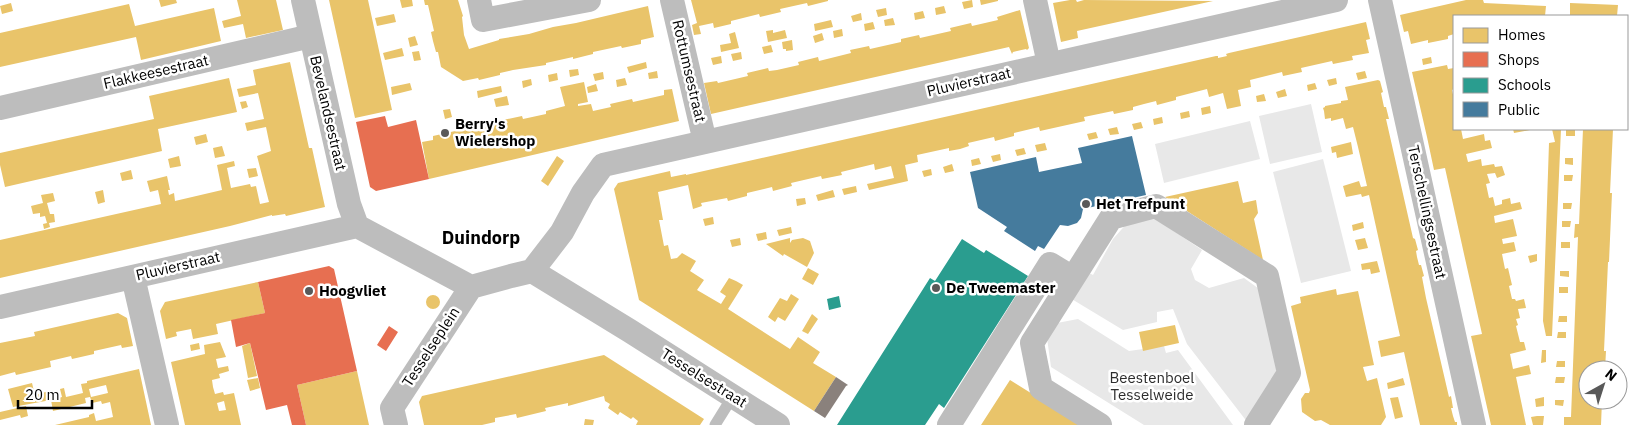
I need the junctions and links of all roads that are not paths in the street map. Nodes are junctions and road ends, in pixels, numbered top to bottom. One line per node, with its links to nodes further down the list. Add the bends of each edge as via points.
1 (303, 0): 8 (street, Bevelandsestraat)
2 (478, 0): 3 (street, via 483,20)
3 (589, 0)
4 (672, 0): 11 (street, Rottumsestraat)
5 (1035, 0): 9 (street)
6 (1336, 0): 9 (street, Pluvierstraat)
7 (1380, 0): 26 (street, Terschellingsestraat)
8 (311, 36): 10 (street, Flakkeesestraat); 12 (street, Bevelandsestraat, via 348,204)
9 (1049, 64): 11 (street, Pluvierstraat)
10 (0, 108)
11 (705, 142): 13 (street, Pluvierstraat, via 603,165 562,232)
12 (357, 226): 14 (street, Pluvierstraat); 16 (street)
13 (532, 271): 16 (street); 18 (street, Tesselsestraat)
14 (133, 277): 17 (street, Pluvierstraat); 20 (street)
15 (1073, 278): 23 (street, via 1050,264); 24 (street, via 1032,343 1041,388); 25 (street, via 1111,218 1156,206 1267,276 1289,373)
16 (471, 287): 19 (street, Tesselseplein)
17 (0, 307)
18 (733, 396): 21 (lane); 22 (street, Tesselsestraat)
19 (394, 416)
20 (167, 425)
21 (715, 425)
22 (778, 425)
23 (948, 425)
24 (1100, 425)
25 (1256, 425)
26 (1474, 425)

